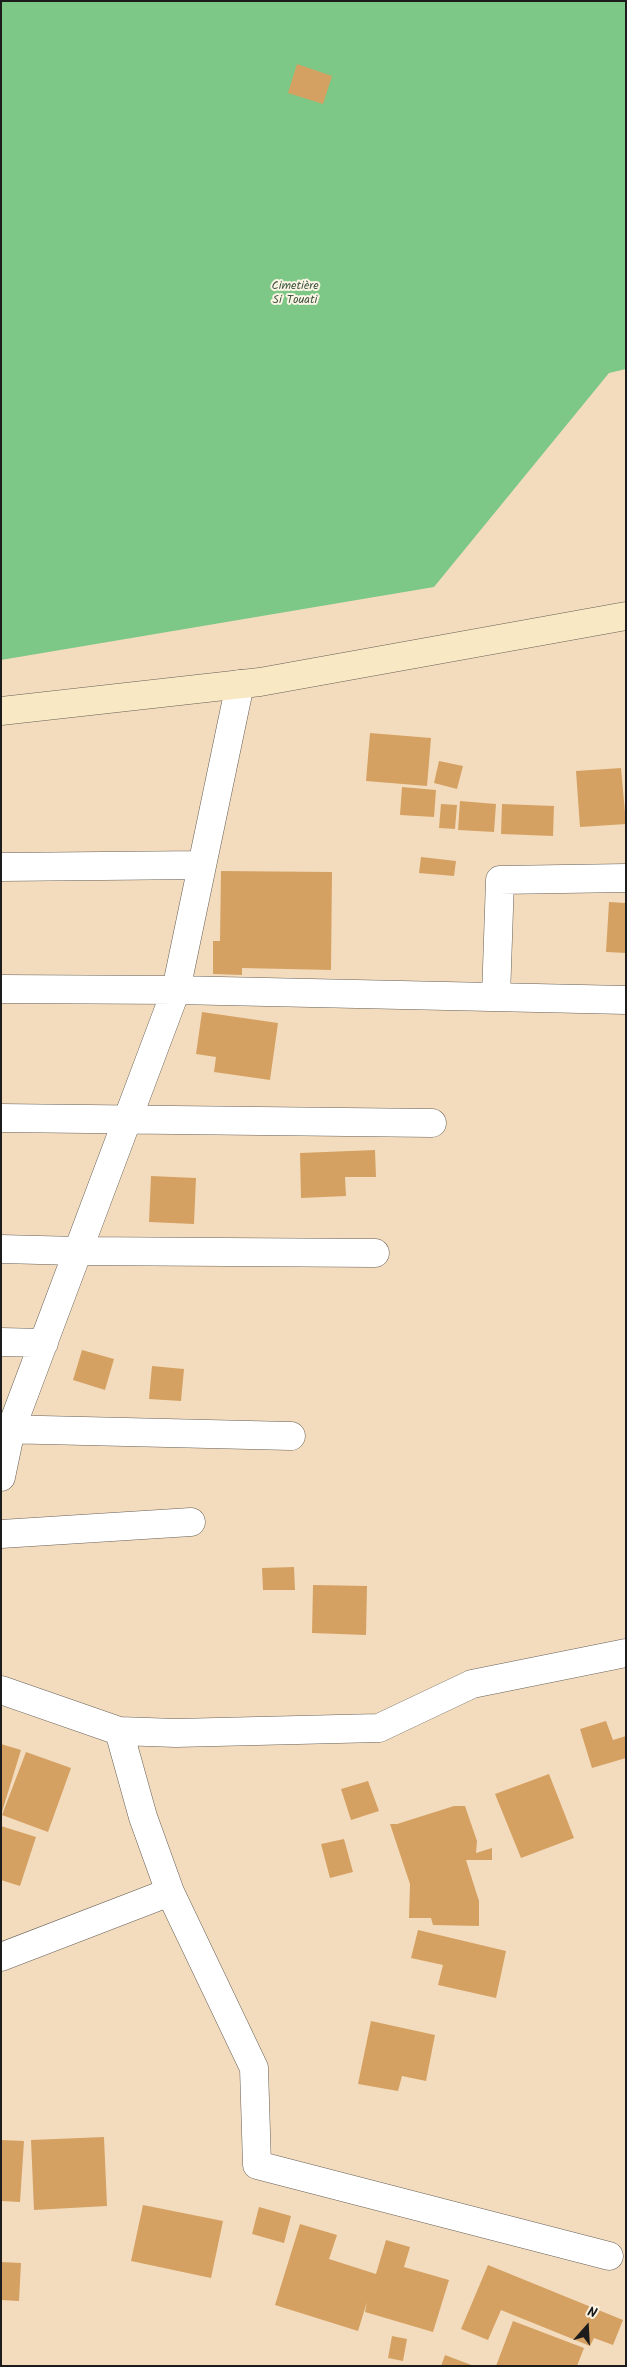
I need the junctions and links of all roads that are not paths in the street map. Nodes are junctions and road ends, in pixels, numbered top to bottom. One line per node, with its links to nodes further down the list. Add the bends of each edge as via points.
1 (626, 616): 2 (main road)
2 (240, 684): 3 (main road); 4 (street)
3 (1, 711)
4 (202, 865): 5 (street); 8 (street)
5 (1, 867)
6 (626, 878): 9 (street, via 500,880)
7 (1, 989): 8 (street)
8 (176, 990): 9 (street); 12 (street)
9 (496, 997): 10 (street)
10 (626, 1000)
11 (1, 1118): 12 (street)
12 (127, 1120): 13 (street); 15 (street)
13 (432, 1123)
14 (1, 1249): 15 (street)
15 (78, 1252): 16 (street); 18 (street)
16 (375, 1253)
17 (1, 1342): 18 (street)
18 (44, 1343): 19 (street)
19 (6, 1429): 20 (street); 21 (street)
20 (291, 1436)
21 (1, 1477)
22 (190, 1522): 23 (street)
23 (1, 1534)
24 (626, 1653): 26 (street, via 472,1684 379,1728 176,1733)
25 (1, 1690): 26 (street)
26 (118, 1731): 27 (street, via 143,1817)
27 (170, 1892): 28 (street); 29 (street, via 254,2068 257,2165)
28 (1, 1958)
29 (608, 2256)

